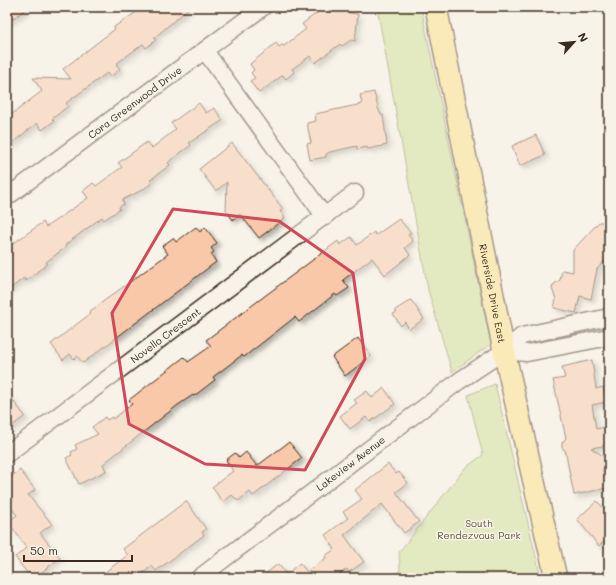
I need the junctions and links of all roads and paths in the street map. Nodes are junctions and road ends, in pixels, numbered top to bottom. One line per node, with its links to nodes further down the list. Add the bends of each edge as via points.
1 (263, 7): 3 (street, Cora Greenwood Drive)
2 (436, 7): 9 (main road, Riverside Drive East)
3 (205, 51): 5 (street, Cora Greenwood Drive); 6 (street)
4 (355, 193): 6 (street, Novello Crescent)
5 (7, 197)
6 (325, 217): 10 (street, Novello Crescent)
7 (609, 317): 9 (street, Lakeview Avenue, via 522,336)
8 (609, 337): 9 (street, via 527,353)
9 (504, 351): 11 (street, Lakeview Avenue, via 459,381); 12 (main road, Riverside Drive East)
10 (7, 454)
11 (199, 578)
12 (556, 578)

